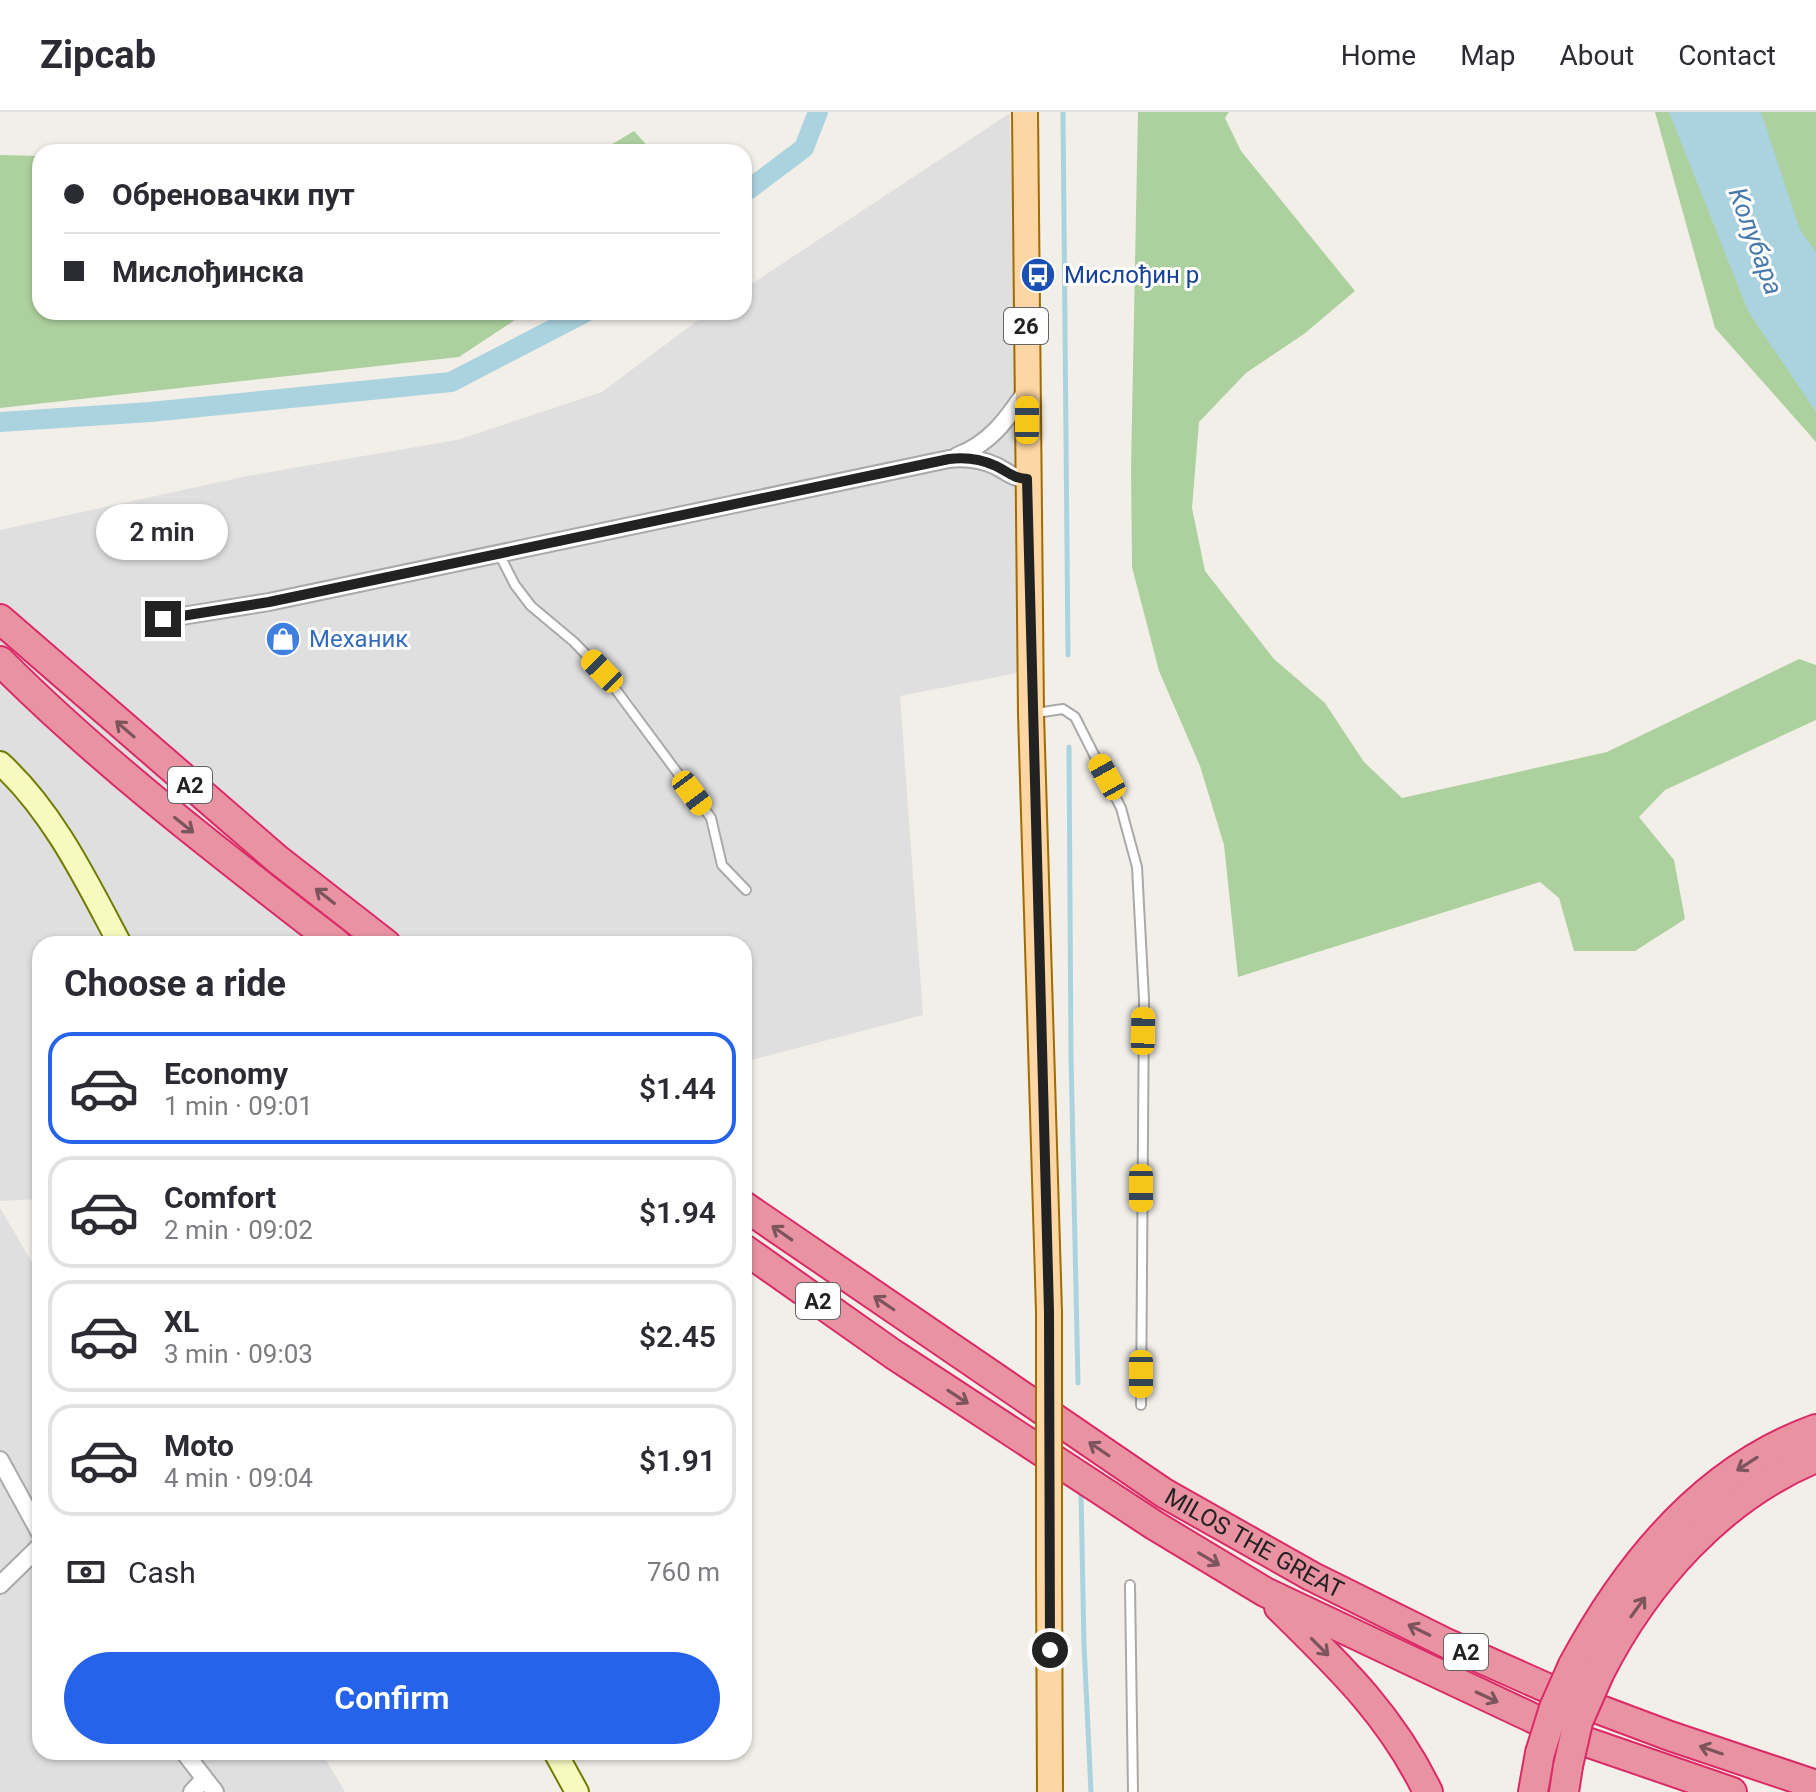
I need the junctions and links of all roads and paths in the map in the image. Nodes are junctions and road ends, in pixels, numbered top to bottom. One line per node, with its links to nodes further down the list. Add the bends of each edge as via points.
1 (1025, 112): 2 (main road, 26)
2 (1027, 390): 3 (street, via 995,434); 4 (main road, 26)
3 (949, 459): 4 (street, via 980,460); 5 (street)
4 (1027, 479): 9 (main road, 26)
5 (499, 554): 7 (street); 11 (lane, via 531,606 602,671 711,818 722,865)
6 (0, 619): 14 (highway, A2, one-way to 6, via 219,809)
7 (163, 619)
8 (0, 661): 13 (highway, A2, one-way to 13, via 157,803)
9 (1031, 714): 17 (lane, via 1063,709 1075,717 1121,808 1137,867 1144,999); 34 (main road, 26, bridge, via 1049,1312)
10 (0, 763): 12 (main road, via 55,831)
11 (746, 890)
12 (115, 936)
13 (327, 936)
14 (376, 936)
15 (752, 1211): 31 (highway, MILOS THE GREAT / A2, one-way to 15, via 1574,1700 1311,1576 1164,1493)
16 (752, 1255): 25 (highway, MILOS THE GREAT / A2, one-way to 25, via 906,1362)
17 (1141, 1405)
18 (1816, 1429): 26 (highway, one-way to 26, via 1741,1467 1678,1518 1595,1623)
19 (1816, 1458): 26 (highway, one-way to 19, via 1715,1522 1759,1488)
20 (0, 1460): 21 (street)
21 (32, 1518)
22 (32, 1554): 23 (street)
23 (0, 1585)
24 (1130, 1585): 35 (lane)
25 (1265, 1592): 36 (highway, one-way to 36, via 1383,1715); 38 (highway, MILOS THE GREAT / A2, one-way to 38, via 1575,1738)
26 (1586, 1669): 29 (highway, bridge); 37 (highway, bridge, via 1554,1708)
27 (190, 1760): 30 (street)
28 (559, 1760): 33 (main road)
29 (1566, 1779)
30 (210, 1785): 32 (street)
31 (1816, 1785)
32 (192, 1792)
33 (577, 1792)
34 (1050, 1792)
35 (1133, 1792)
36 (1428, 1792)
37 (1533, 1792)
38 (1732, 1792)

